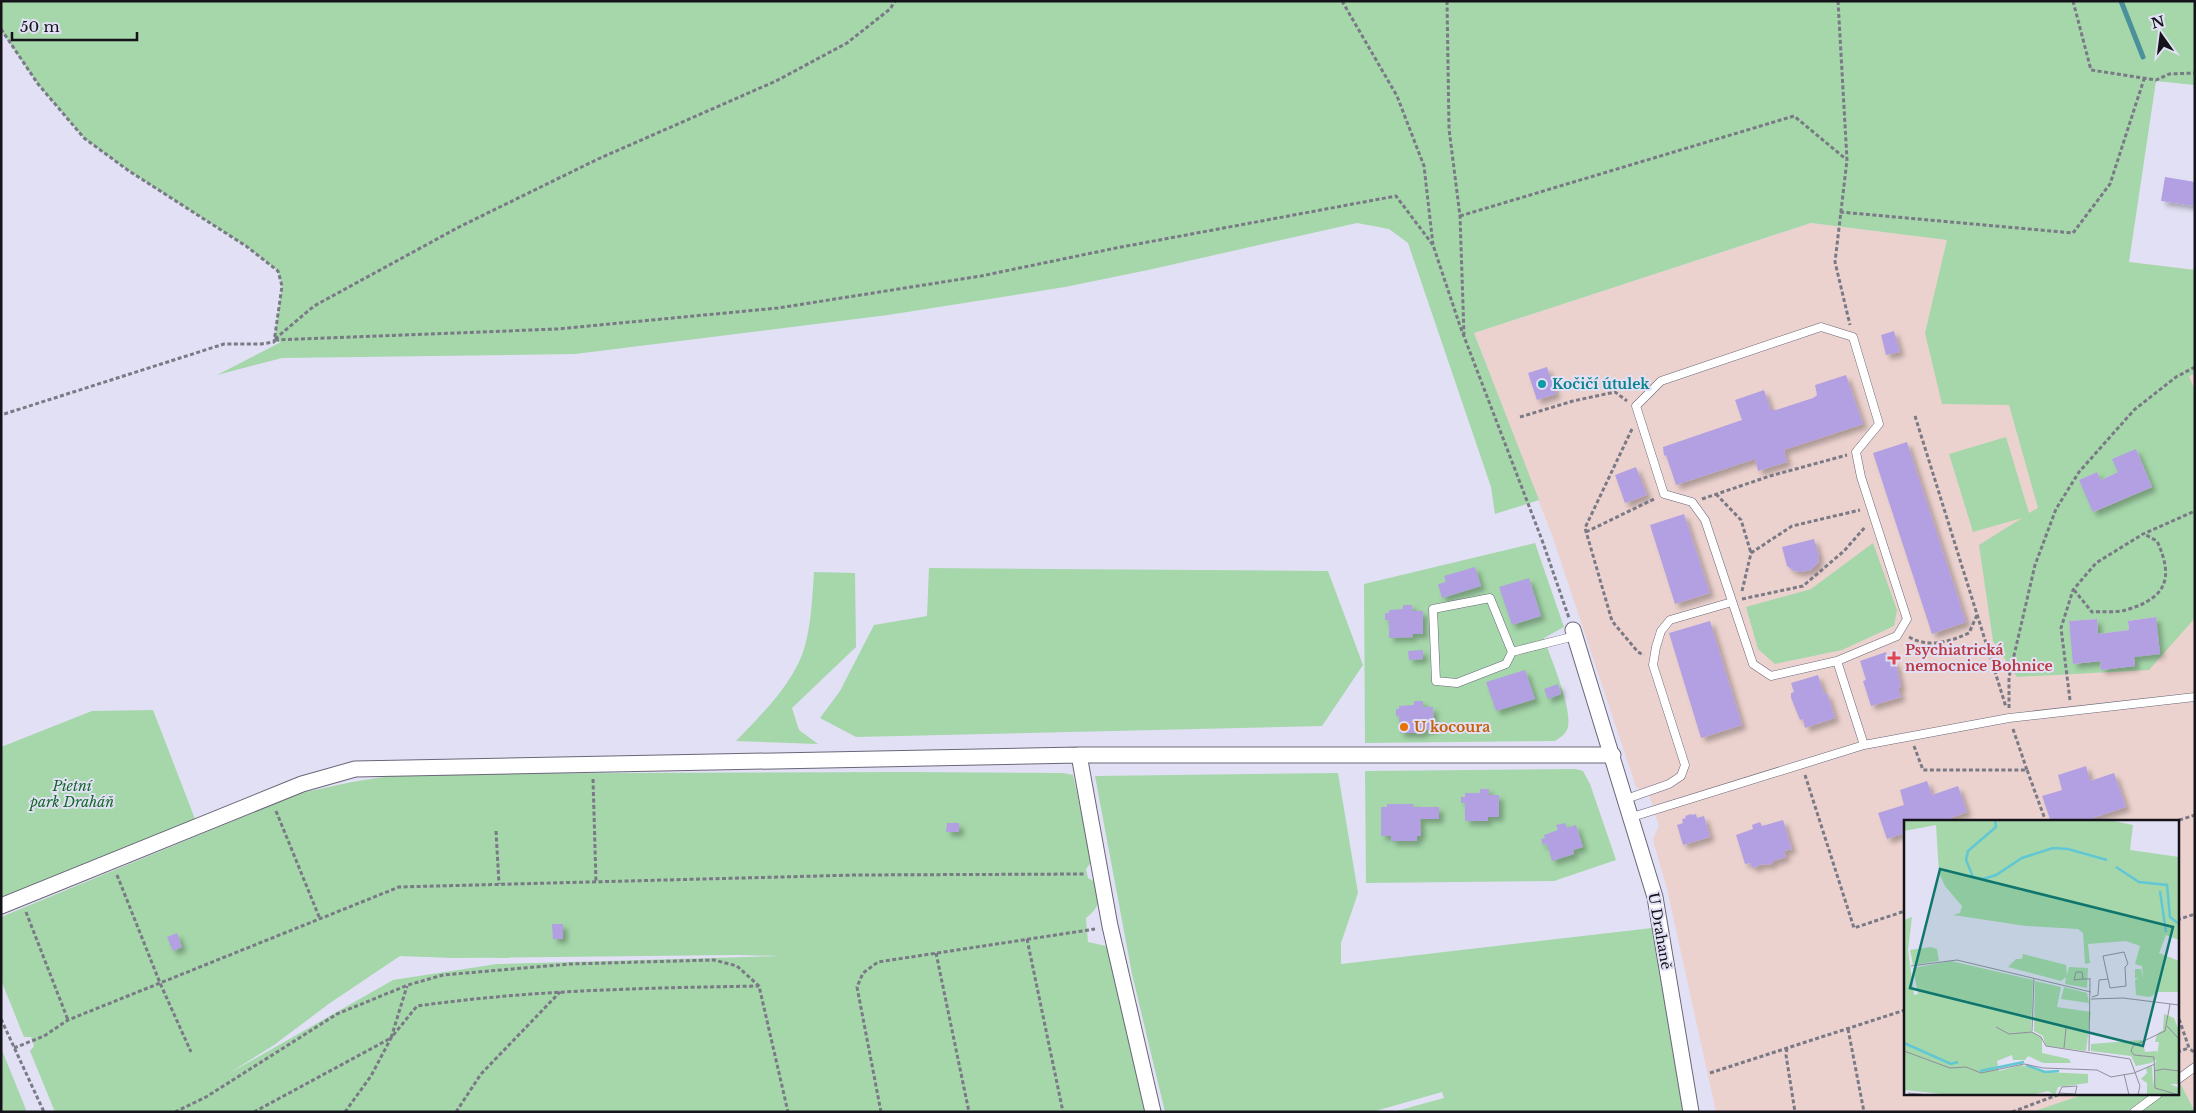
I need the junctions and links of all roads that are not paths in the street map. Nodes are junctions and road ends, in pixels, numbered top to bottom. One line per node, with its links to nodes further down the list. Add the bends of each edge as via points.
1 (1732, 602): 4 (lane, via 1753,664 1771,676); 4 (lane, via 1705,520 1692,502 1664,494 1636,406 1661,381 1821,327 1853,337 1880,424 1856,452 1907,620 1897,636); 9 (lane, via 1670,620 1661,631 1653,665 1684,764 1681,776 1670,784)
2 (1574, 633): 3 (lane); 7 (street, U Drahaně)
3 (1512, 652): 3 (lane, via 1490,598 1433,609 1436,681 1457,683 1506,664)
4 (1837, 661): 6 (lane)
5 (2195, 697): 6 (lane, via 2009,718)
6 (1864, 744): 10 (lane)
7 (1613, 754): 8 (street); 9 (street, U Drahaně)
8 (1079, 755): 11 (street, via 355,769 302,784); 15 (street, via 1110,926)
9 (1626, 799): 10 (street, U Drahaně)
10 (1632, 818): 16 (street, U Drahaně, via 1655,897)
11 (1, 906)
12 (2195, 1067): 13 (lane)
13 (2178, 1079)
14 (2155, 1096): 17 (lane)
15 (1153, 1112)
16 (1691, 1112)
17 (2134, 1112)

